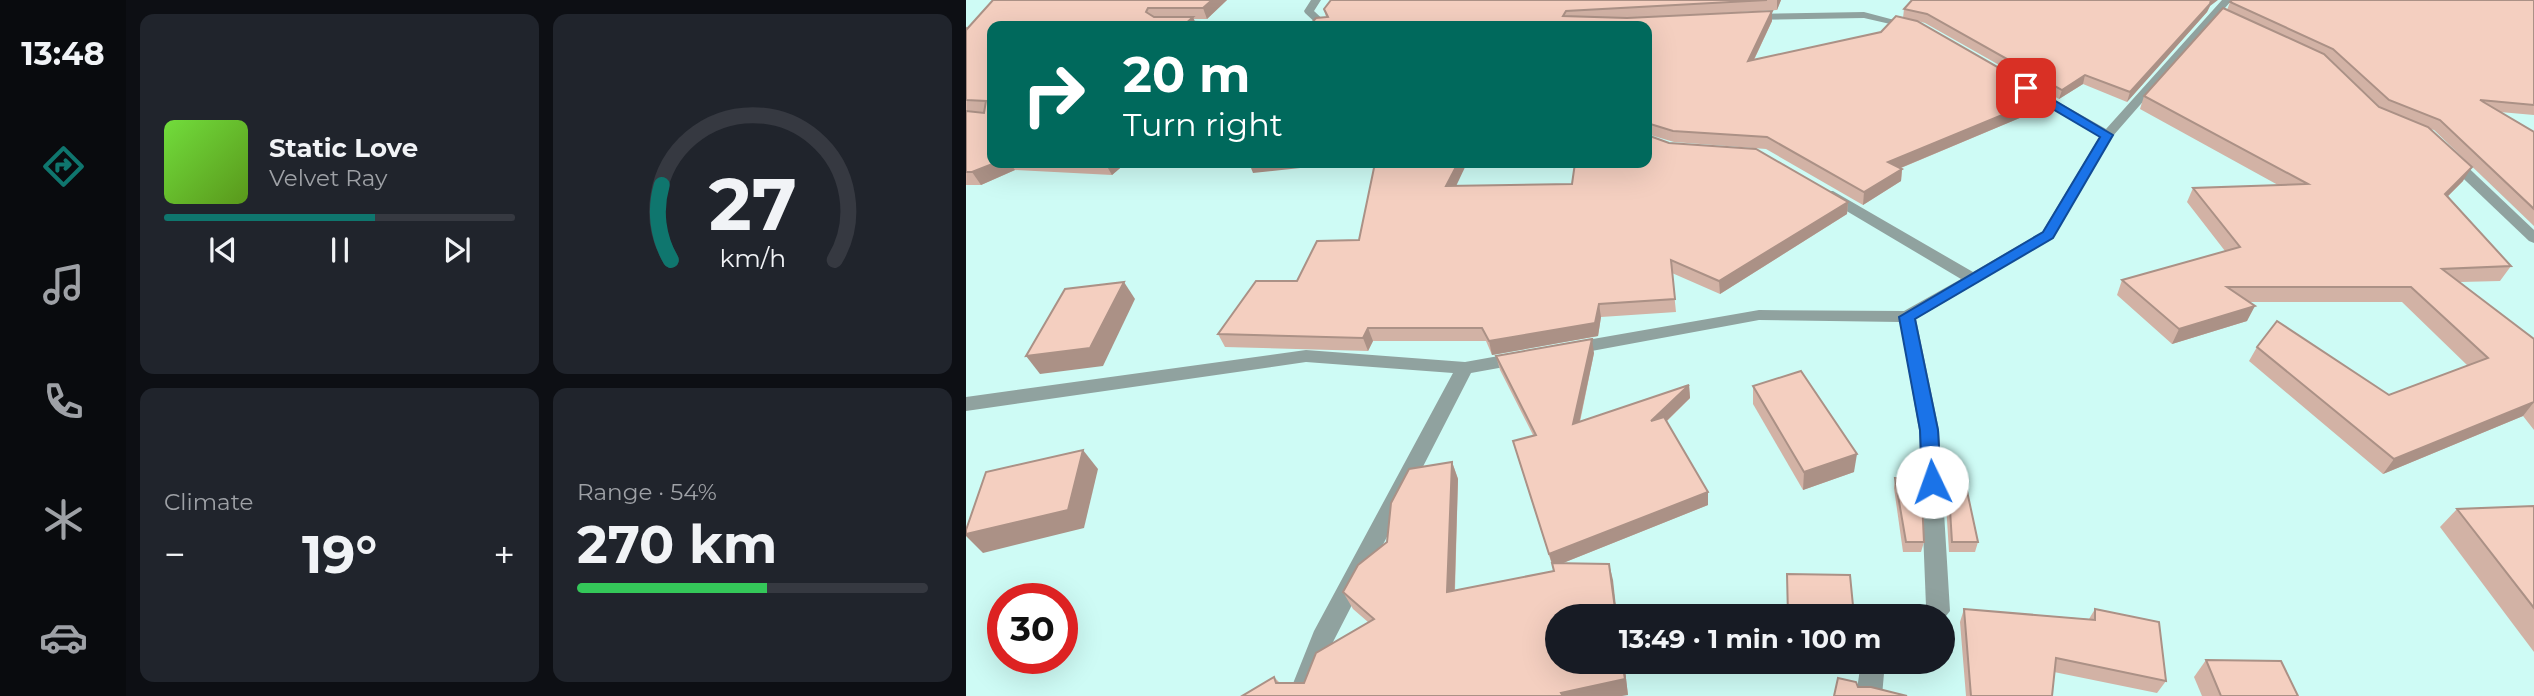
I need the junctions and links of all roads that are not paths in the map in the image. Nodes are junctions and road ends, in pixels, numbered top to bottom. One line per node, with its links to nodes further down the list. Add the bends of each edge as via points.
1 (1316, 0): 4 (street, via 1309,11)
2 (2222, 9): 7 (street)
3 (1731, 18): 5 (street, via 1864,15)
4 (1320, 21)
5 (1920, 27)
6 (2019, 84): 7 (street)
7 (2107, 135): 11 (street, via 2048,235)
8 (2436, 144): 10 (street)
9 (1819, 189): 11 (street)
10 (2534, 238)
11 (1973, 279): 12 (street)
12 (1907, 317): 13 (street, via 1759,315); 17 (street, via 1929,430)
13 (1559, 351)
14 (1532, 356): 15 (street)
15 (1465, 368): 16 (street, via 1306,356); 19 (street, via 1322,639)
16 (966, 404)
17 (1938, 604)
18 (1872, 674): 20 (street)
19 (1301, 696)
20 (1869, 696)

